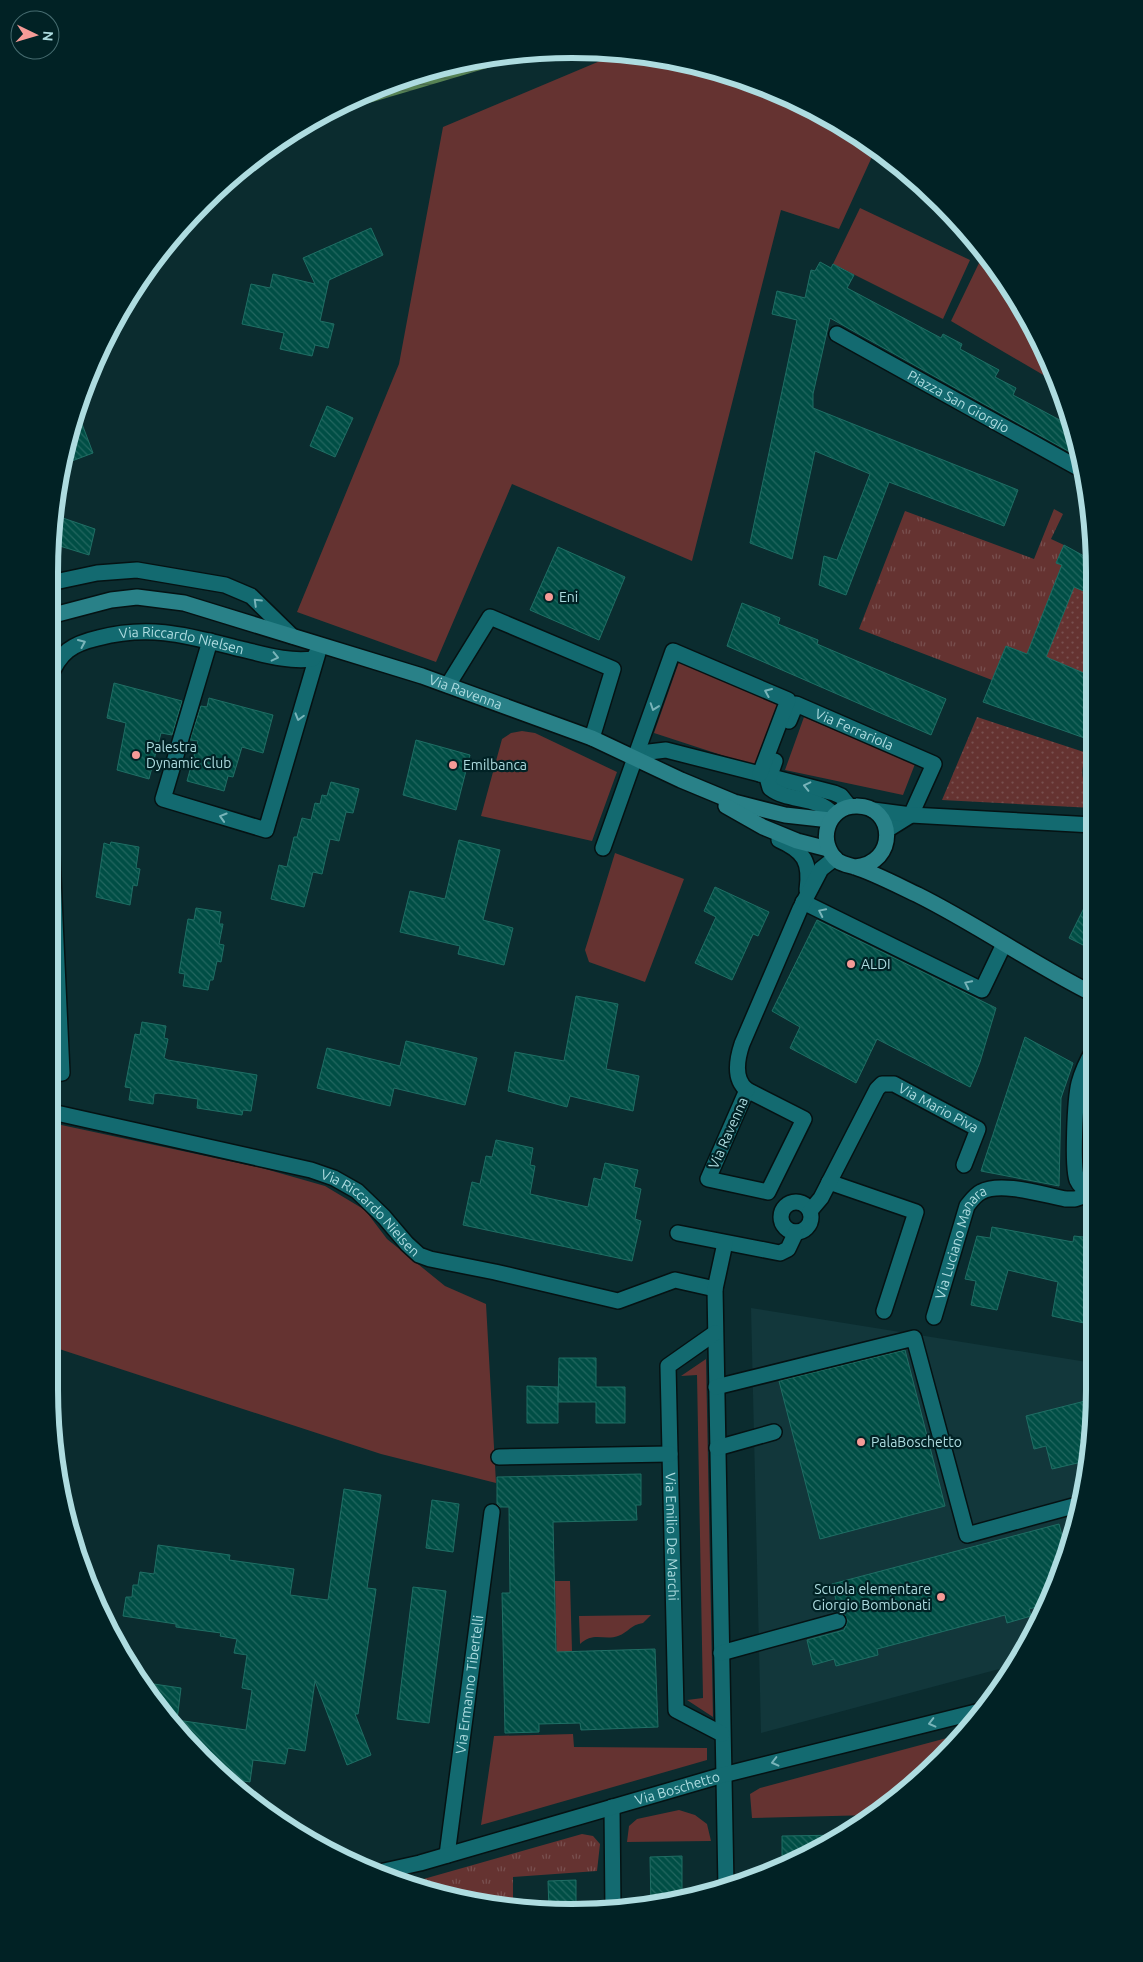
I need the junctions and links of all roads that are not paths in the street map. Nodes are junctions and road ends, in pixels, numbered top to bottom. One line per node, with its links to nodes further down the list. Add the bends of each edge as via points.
1 (837, 334): 2 (street, Piazza San Giorgio)
2 (1075, 466)
3 (58, 581): 5 (street, Via Ravenna, one-way to 3, via 251,596 225,584 137,570 97,573)
4 (58, 614): 5 (main road, Via Ravenna, via 111,600 137,597 184,603)
5 (292, 636): 7 (main road, Via Ravenna)
6 (210, 642): 7 (street, Via Riccardo Nielsen, one-way to 7, via 287,660 313,659); 7 (street, one-way to 6, via 266,830 163,799); 8 (street, Via Riccardo Nielsen, one-way to 6, via 80,644 118,633 154,631)
7 (319, 649): 9 (main road, Via Ravenna)
8 (58, 658)
9 (448, 685): 10 (main road, Via Ravenna); 10 (street, via 490,617 613,669)
10 (592, 738): 11 (main road, Via Ravenna)
11 (637, 759): 12 (street, via 649,752 666,750); 12 (street, one-way to 11, via 788,700 673,651); 13 (main road, Via Ravenna); 21 (street)
12 (764, 775): 15 (street, one-way to 12, via 834,793); 17 (street, Via Ferrariola, via 796,704 934,764); 18 (street, via 773,791 823,805)
13 (681, 780): 14 (main road, Via Ravenna); 18 (main road, Via Ravenna, via 761,810 806,819)
14 (724, 804): 22 (main road, Via Ravenna, via 762,827); 26 (street, Via Ravenna, via 736,819 801,853 808,871)
15 (850, 806): 16 (main road); 18 (main road)
16 (873, 810): 17 (street); 20 (main road)
17 (911, 815): 19 (street); 20 (street)
18 (832, 818): 22 (main road, via 826,836)
19 (1086, 825)
20 (887, 830): 23 (main road, via 886,846)
21 (603, 848)
22 (832, 854): 24 (main road, Via Ravenna, via 844,865); 26 (street, Via Ravenna)
23 (876, 860): 24 (main road); 25 (main road, Via Ravenna)
24 (856, 867): 25 (main road, Via Ravenna)
25 (918, 895): 27 (main road, Via Ravenna)
26 (805, 899): 27 (street, one-way to 26, via 982,990); 32 (street, Via Ravenna, via 740,1051 738,1076)
27 (1004, 944): 28 (main road, Via Ravenna)
28 (1086, 990)
29 (58, 1036): 31 (street, via 62,1073)
30 (1086, 1066): 36 (street, via 1079,1085 1075,1162 1077,1181)
31 (58, 1073)
32 (747, 1090): 32 (street, Via Ravenna, via 708,1179 768,1192 804,1119)
33 (58, 1113): 42 (street, Via Riccardo Nielsen, via 311,1170 334,1178 372,1204 407,1244 419,1255 430,1259 618,1301 675,1280)
34 (964, 1165): 35 (street, Via Mario Piva, via 978,1128 887,1083 877,1089)
35 (829, 1182): 38 (street, Via Mario Piva); 43 (street, via 916,1212)
36 (1086, 1191)
37 (1086, 1196): 44 (street, Via Luciano Manara, via 1066,1199 1004,1188 979,1193 967,1206)
38 (810, 1211): 39 (street, Via Mario Piva, via 809,1225); 39 (street, via 803,1204 794,1202 782,1211 783,1225)
39 (796, 1232): 41 (street, Via Mario Piva, via 788,1250 780,1253)
40 (678, 1233): 41 (street, Via Mario Piva)
41 (725, 1243): 42 (street)
42 (714, 1289): 45 (street)
43 (884, 1311)
44 (934, 1317)
45 (715, 1333): 46 (street); 49 (street, Via Emilio De Marchi, via 668,1366)
46 (716, 1387): 48 (street); 51 (street, via 914,1338 967,1535)
47 (774, 1432): 48 (street)
48 (717, 1448): 54 (street)
49 (670, 1454): 50 (street); 56 (street, Via Emilio De Marchi, via 676,1710)
50 (499, 1457)
51 (1072, 1506)
52 (492, 1512): 59 (street, Via Ermanno Tibertelli)
53 (838, 1621): 54 (street)
54 (721, 1653): 56 (street)
55 (971, 1713): 57 (street, Via Boschetto, one-way to 57)
56 (722, 1734): 57 (street)
57 (723, 1776): 58 (street, Via Boschetto); 61 (street)
58 (612, 1807): 59 (street, Via Boschetto); 62 (street)
59 (446, 1855): 60 (street, Via Boschetto)
60 (386, 1869)
61 (726, 1880)
62 (613, 1902)

